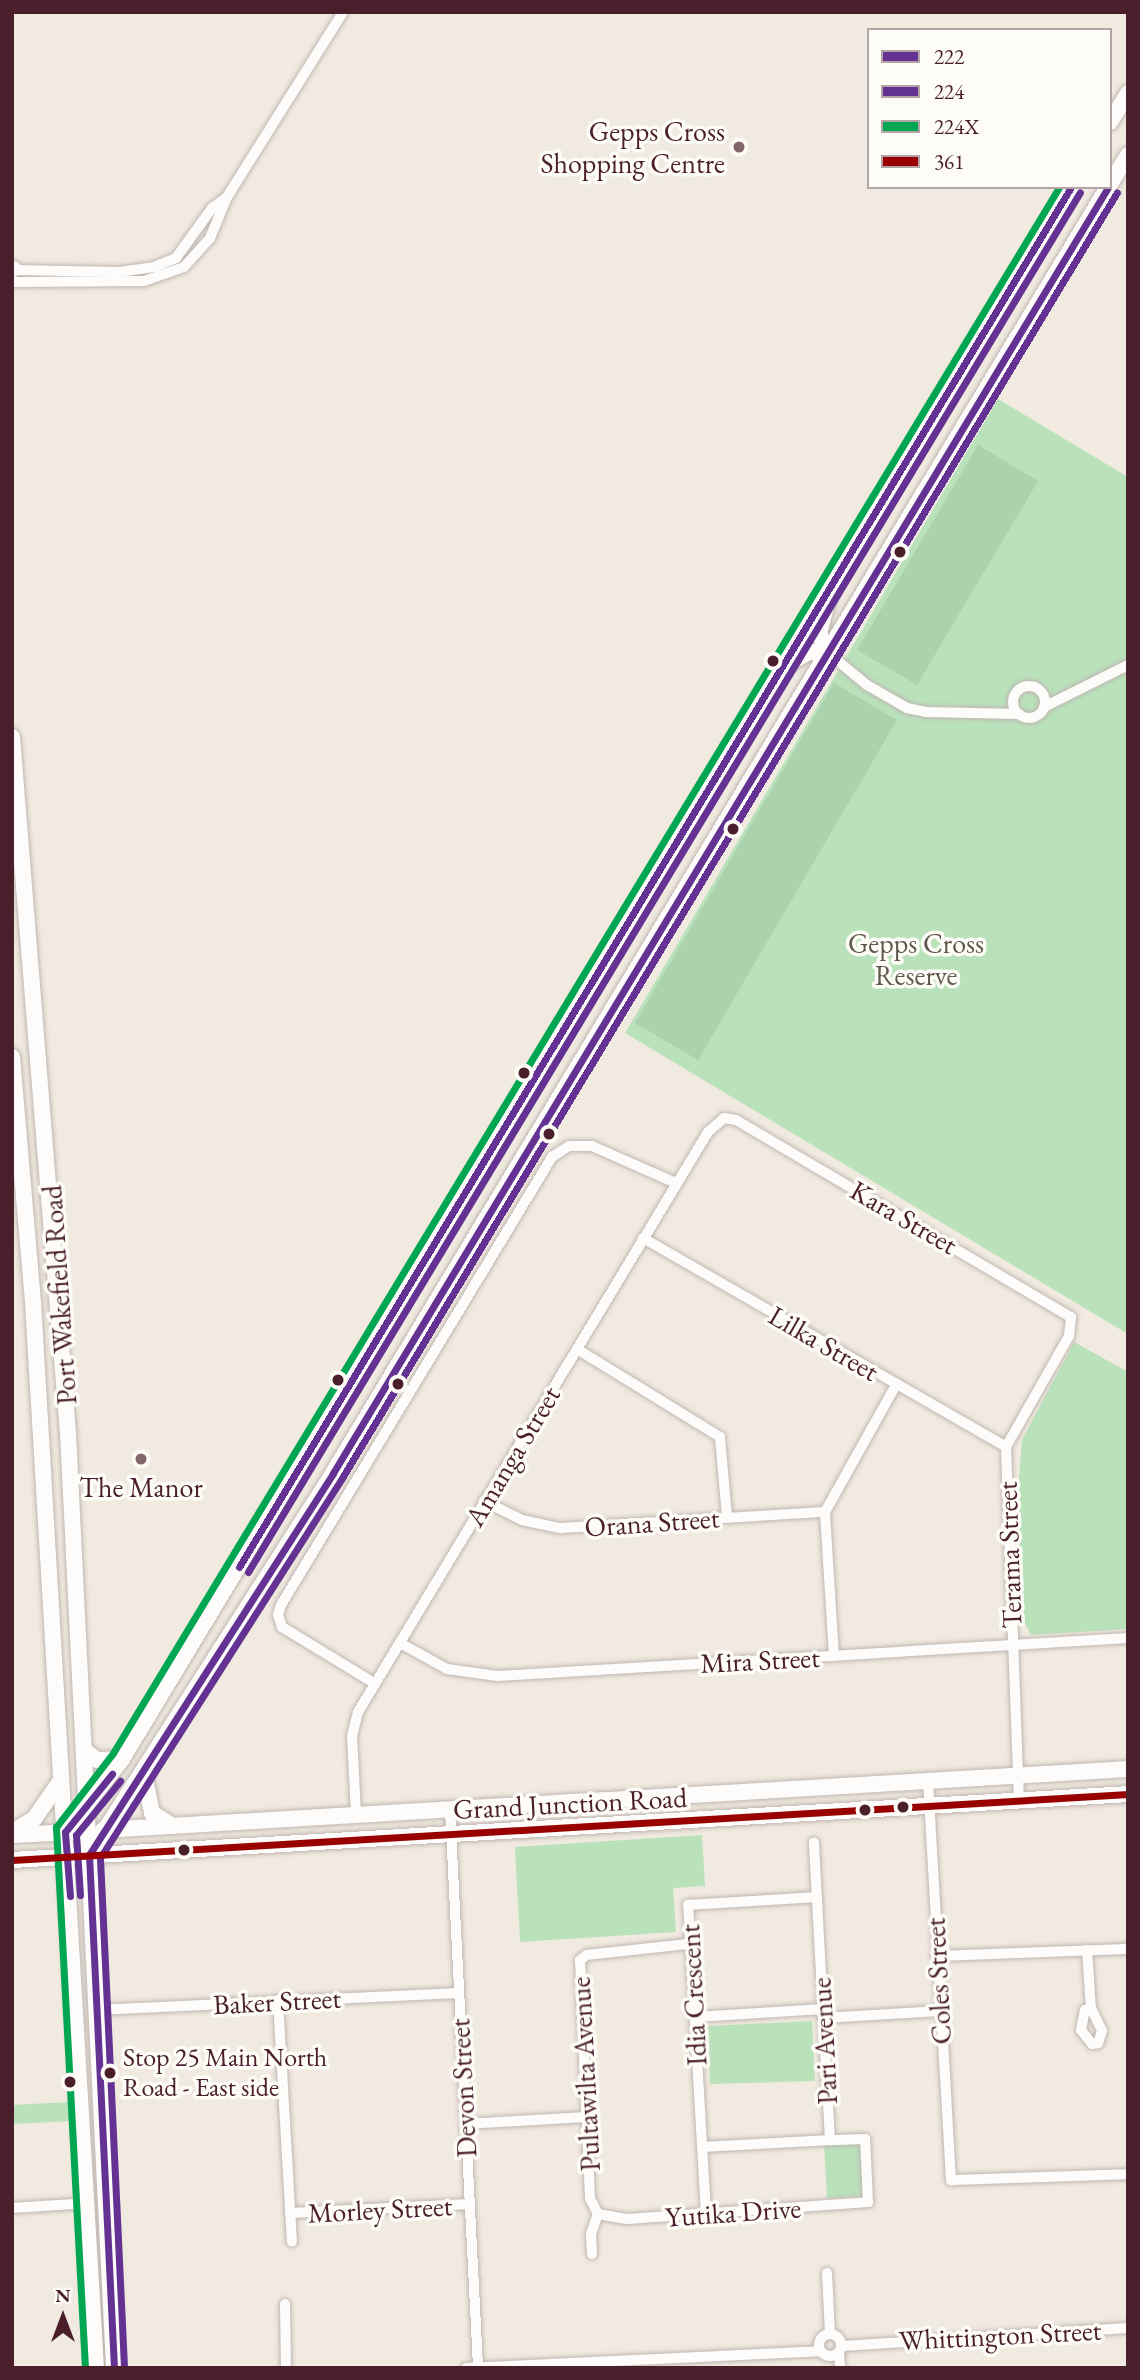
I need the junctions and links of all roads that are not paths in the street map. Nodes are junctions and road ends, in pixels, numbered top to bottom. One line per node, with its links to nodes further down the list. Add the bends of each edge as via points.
1 (343, 12): 8 (street)
2 (1128, 93): 3 (highway)
3 (1112, 121)
4 (1128, 155): 5 (highway)
5 (1112, 181)
6 (1071, 189): 11 (highway)
7 (1107, 189): 12 (highway)
8 (227, 197): 9 (street, via 212,208 176,258 154,267 120,272); 10 (street, via 210,238 184,267 163,277)
9 (12, 269)
10 (12, 282)
11 (830, 583): 12 (highway, via 820,632); 14 (highway)
12 (827, 652): 14 (highway, via 809,652); 19 (street, via 867,685 907,708); 39 (highway, via 333,1473)
13 (1128, 665): 16 (street, via 1097,677)
14 (778, 669): 38 (highway)
15 (1043, 694): 16 (street); 17 (street, via 1027,686); 18 (street)
16 (1069, 696): 18 (street)
17 (1013, 698): 19 (street); 20 (street)
18 (1044, 707): 20 (street, via 1033,717)
19 (991, 712): 20 (street)
20 (1019, 714)
21 (12, 737): 22 (highway, Port Wakefield Road)
22 (13, 765): 25 (highway, Port Wakefield Road)
23 (12, 1057): 26 (highway, Port Wakefield Road)
24 (724, 1118): 27 (street, Amanga Street, via 708,1132); 29 (street, Kara Street, via 1063,1309)
25 (48, 1144): 26 (highway); 37 (highway, Port Wakefield Road)
26 (20, 1145): 36 (highway, Port Wakefield Road)
27 (676, 1183): 28 (street, Amanga Street); 44 (street, via 592,1146 569,1146 545,1168 278,1615 282,1627)
28 (643, 1238): 30 (street, Amanga Street); 31 (street, Lilka Street)
29 (1073, 1327): 32 (street, Terama Street)
30 (577, 1349): 33 (street, Amanga Street); 35 (street, via 720,1437)
31 (896, 1385): 32 (street, Lilka Street); 34 (street)
32 (1006, 1447): 42 (street, Terama Street)
33 (484, 1500): 35 (street, Orana Street, via 522,1520 561,1528); 41 (street, Amanga Street)
34 (825, 1512): 35 (street, Orana Street); 43 (street)
35 (727, 1517)
36 (47, 1539): 37 (highway); 51 (highway, Port Wakefield Road)
37 (75, 1539): 45 (highway, Port Wakefield Road)
38 (233, 1576): 39 (highway); 46 (highway)
39 (256, 1590): 48 (highway)
40 (1128, 1638): 42 (street, Mira Street)
41 (400, 1643): 43 (street, Mira Street, via 467,1675); 44 (street, Amanga Street)
42 (1012, 1645): 43 (street, Mira Street); 49 (street, Terama Street)
43 (834, 1656)
44 (374, 1683): 57 (street, Amanga Street, via 358,1712 352,1737)
45 (84, 1750): 46 (highway, via 97,1760); 55 (highway, Port Wakefield Road)
46 (122, 1759): 55 (highway)
47 (1128, 1769): 49 (highway, Grand Junction Road)
48 (144, 1774): 58 (highway, via 152,1813); 59 (highway)
49 (1018, 1776): 50 (highway, Grand Junction Road); 53 (street, Terama Street)
50 (928, 1782): 54 (street, Coles Street); 56 (highway, Grand Junction Road)
51 (59, 1783): 61 (highway, Port Wakefield Road); 62 (highway, via 34,1819)
52 (1128, 1794): 53 (highway, Grand Junction Road)
53 (1019, 1800): 54 (highway, Grand Junction Road)
54 (929, 1806): 63 (highway, Grand Junction Road); 74 (street, Coles Street)
55 (87, 1809): 60 (highway, Port Wakefield Road); 61 (highway)
56 (450, 1810): 57 (highway, Grand Junction Road); 63 (street, Devon Street)
57 (356, 1814): 58 (highway, Grand Junction Road); 64 (highway); 65 (highway)
58 (172, 1826): 59 (highway, Grand Junction Road)
59 (108, 1829): 60 (highway, Grand Junction Road); 67 (highway)
60 (88, 1831): 61 (highway, Grand Junction Road); 67 (highway, Port Wakefield Road)
61 (65, 1832): 62 (highway, Grand Junction Road); 68 (highway, Port Wakefield Road)
62 (12, 1833)
63 (451, 1834): 64 (highway, Grand Junction Road); 75 (street, Devon Street)
64 (376, 1839): 65 (highway, Grand Junction Road)
65 (341, 1840): 67 (highway, Grand Junction Road)
66 (814, 1842): 70 (street, Pari Avenue)
67 (89, 1855): 68 (highway, Grand Junction Road); 78 (highway, Port Wakefield Road)
68 (68, 1857): 69 (highway, Grand Junction Road); 88 (highway, Port Wakefield Road)
69 (12, 1860)
70 (817, 1898): 71 (street, Idia Crescent, via 688,1905); 80 (street, Pari Avenue)
71 (690, 1944): 81 (street, Idia Crescent); 82 (street, Pultawilta Avenue, via 587,1955 580,1960)
72 (1128, 1949): 73 (street)
73 (1087, 1950): 74 (street); 77 (street)
74 (936, 1956): 79 (street, Coles Street)
75 (459, 1993): 76 (street, Baker Street); 83 (street, Devon Street)
76 (278, 2000): 78 (street, Baker Street); 91 (street)
77 (1091, 2008)
78 (96, 2010): 88 (highway, Port Wakefield Road)
79 (940, 2011): 80 (street); 86 (street, Coles Street, via 951,2180)
80 (823, 2014): 81 (street); 84 (street, Pari Avenue)
81 (695, 2017): 85 (street, Idia Crescent)
82 (586, 2117): 83 (street); 92 (street, Pultawilta Avenue, via 591,2204)
83 (465, 2124): 89 (street, Devon Street)
84 (830, 2140): 85 (street); 87 (street, Pari Avenue, via 865,2139)
85 (702, 2147): 93 (street, Idia Crescent)
86 (1128, 2174)
87 (869, 2202): 93 (street, Yutika Drive)
88 (97, 2203): 90 (street); 104 (highway); 105 (highway)
89 (469, 2204): 91 (street, Morley Street); 103 (street, Devon Street)
90 (12, 2208)
91 (290, 2213): 94 (street)
92 (598, 2214): 93 (street, Yutika Drive, via 612,2219); 95 (street, Pultawilta Avenue, via 591,2234)
93 (706, 2214)
94 (292, 2242)
95 (592, 2254)
96 (827, 2273): 99 (street)
97 (285, 2304): 102 (street)
98 (1128, 2328): 99 (street, Whittington Street)
99 (834, 2342): 100 (street, Whittington Street); 101 (street); 101 (street, Whittington Street); 108 (street)
100 (790, 2349): 101 (street, Whittington Street); 103 (street, Whittington Street)
101 (822, 2353): 107 (street)
102 (288, 2367)
103 (478, 2367): 106 (street, Whittington Street)
104 (96, 2368)
105 (114, 2368)
106 (466, 2368)
107 (824, 2368)
108 (840, 2368)

